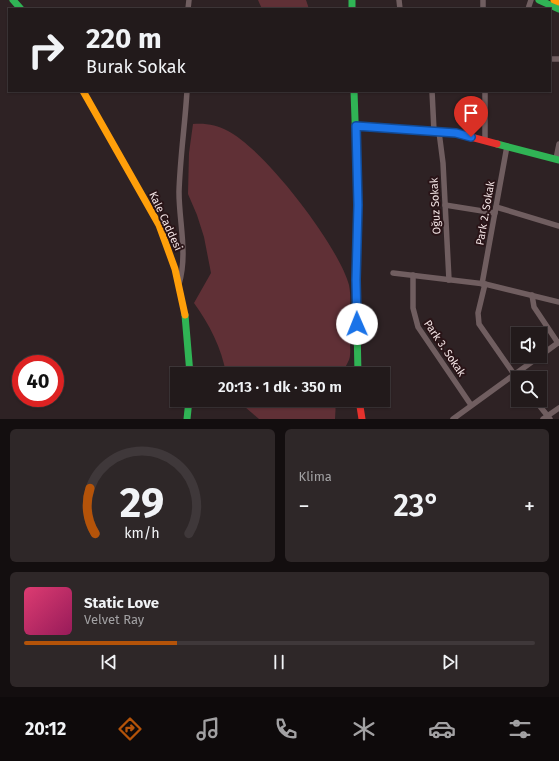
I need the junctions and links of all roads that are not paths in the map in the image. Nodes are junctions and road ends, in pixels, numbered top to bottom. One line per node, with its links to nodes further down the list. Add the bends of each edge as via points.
1 (13, 0): 5 (street)
2 (539, 0): 6 (street)
3 (554, 0): 4 (street)
4 (559, 2)
5 (20, 8)
6 (559, 9)
7 (85, 92): 25 (street, Kale Caddesi, via 156,218)
8 (187, 92): 25 (street, via 180,179 184,255)
9 (354, 92): 12 (street)
10 (432, 92): 13 (street, Oğuz Sokak)
11 (485, 92): 14 (street)
12 (356, 126): 13 (street); 33 (street)
13 (436, 132): 14 (street, via 456,133); 18 (street, Oğuz Sokak)
14 (485, 140): 16 (street)
15 (559, 144): 17 (street)
16 (507, 146): 17 (street); 19 (street, Park 2. Sokak)
17 (557, 159)
18 (445, 204): 20 (street); 24 (street, Oğuz Sokak)
19 (496, 207): 20 (street, Park 2. Sokak); 21 (street)
20 (495, 213): 26 (street, Park 2. Sokak)
21 (559, 226)
22 (394, 273): 23 (street)
23 (413, 276): 24 (street); 37 (street, Park 3. Sokak, via 413,308 418,327)
24 (449, 280): 26 (street)
25 (179, 284): 32 (street, Kale Caddesi, via 188,338)
26 (483, 284): 27 (street); 34 (street, Park 2. Sokak, via 478,313 479,324)
27 (532, 295): 28 (street); 29 (street, via 534,306)
28 (559, 302)
29 (559, 343): 30 (street)
30 (547, 351)
31 (530, 363): 35 (street)
32 (190, 367)
33 (358, 367)
34 (511, 371)
35 (519, 371)
36 (511, 377): 37 (street)
37 (471, 405): 45 (street)
38 (188, 407): 43 (street)
39 (361, 407): 44 (street)
40 (539, 407): 42 (street)
41 (559, 408): 42 (street)
42 (547, 418)
43 (187, 419)
44 (362, 419)
45 (453, 419)

